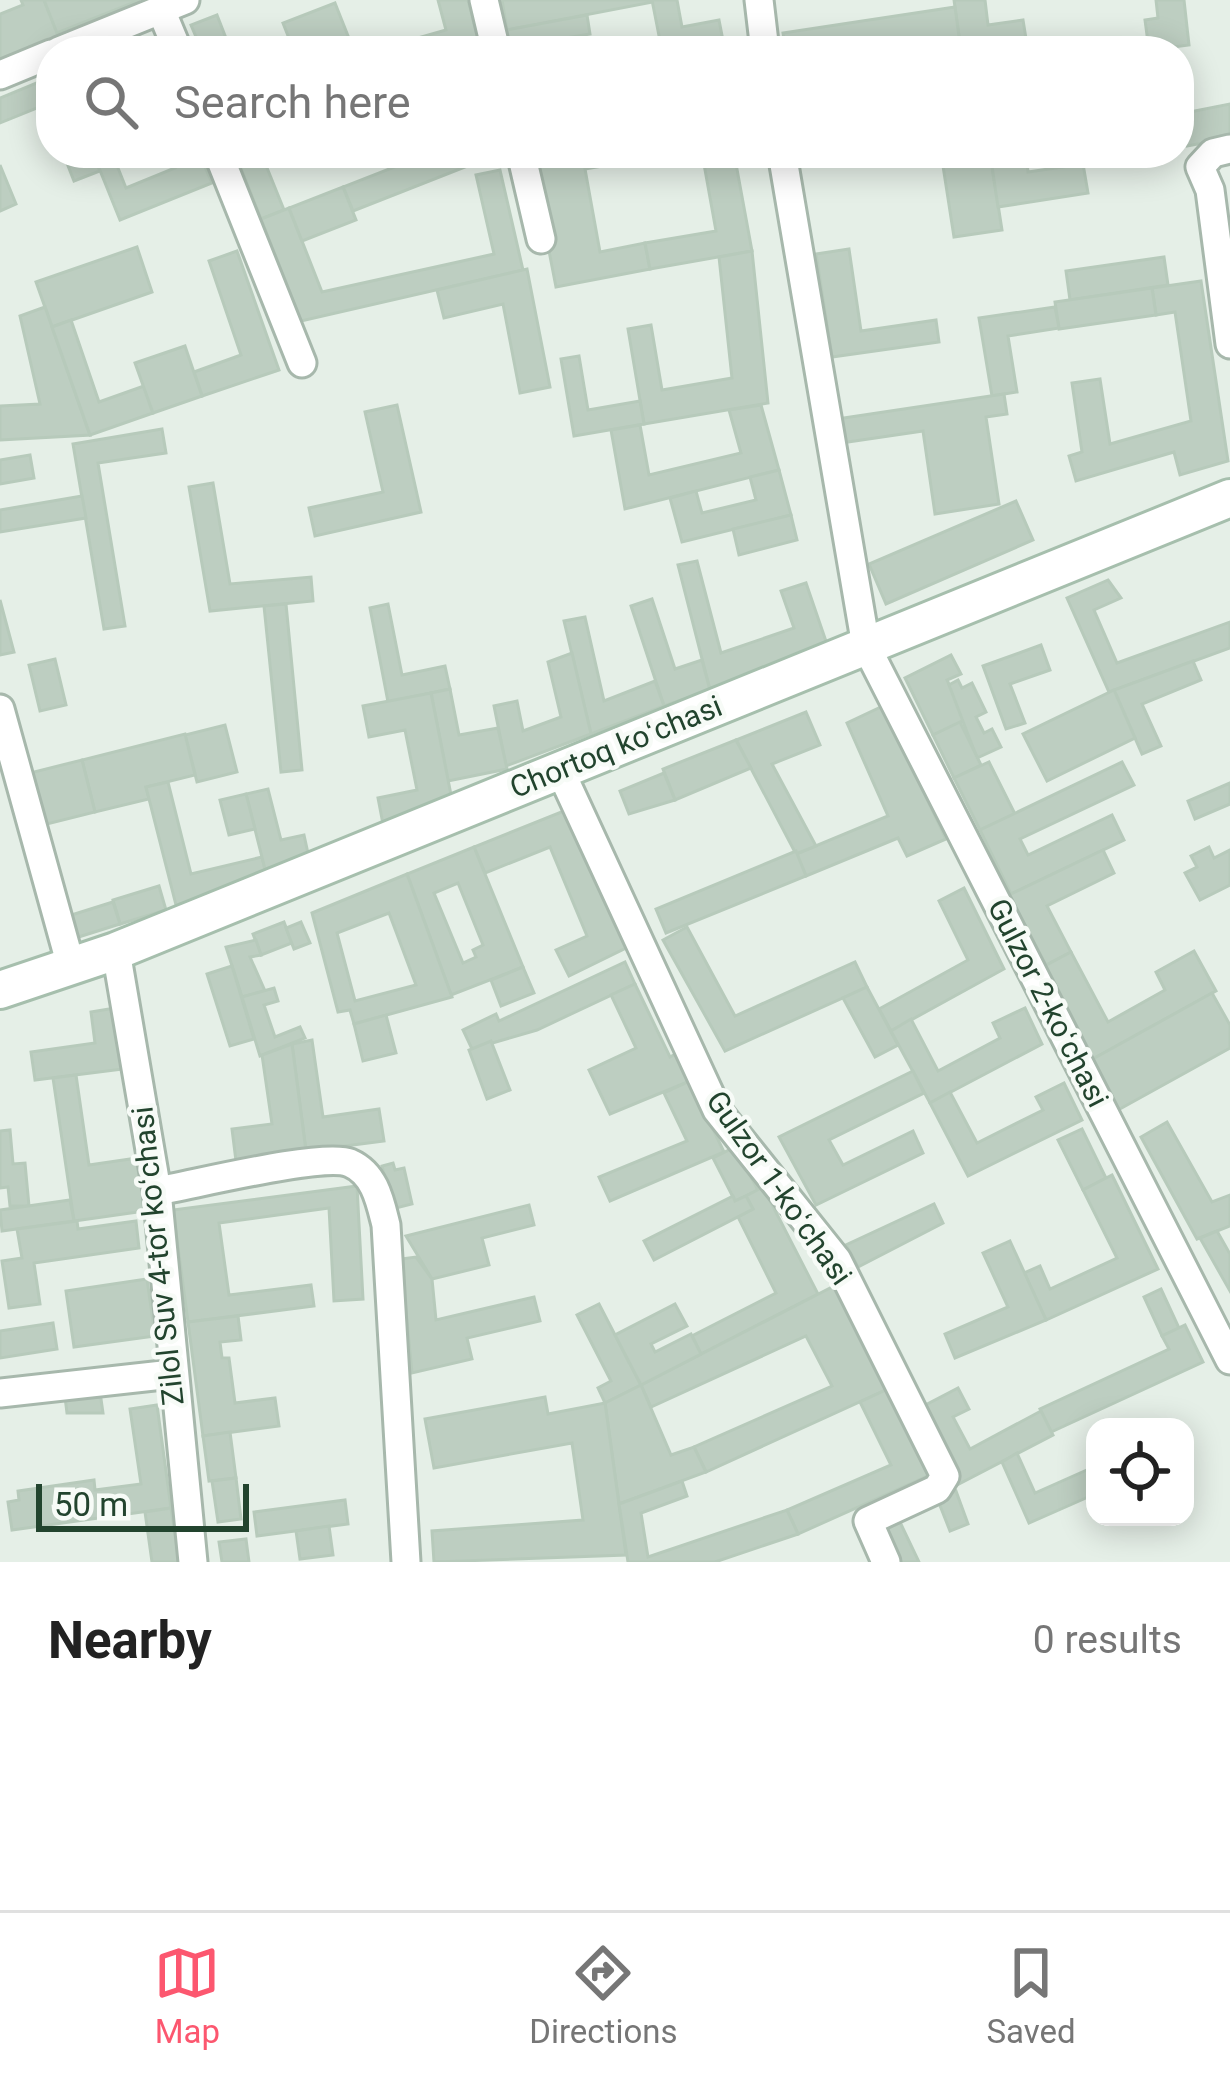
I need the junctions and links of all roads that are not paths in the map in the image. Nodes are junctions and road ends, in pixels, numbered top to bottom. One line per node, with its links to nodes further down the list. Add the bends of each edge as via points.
1 (484, 0): 6 (street)
2 (759, 0): 7 (street)
3 (173, 5): 4 (street); 5 (street)
4 (97, 36)
5 (176, 36)
6 (492, 36)
7 (763, 36)
8 (36, 61): 9 (street)
9 (0, 75)
10 (1230, 149): 15 (street, via 1200,166)
11 (224, 168): 16 (street)
12 (524, 168): 14 (street)
13 (785, 168): 18 (street, Gulzor 2-koʻchasi)
14 (541, 239)
15 (1230, 344)
16 (302, 363)
17 (1227, 506): 18 (main road, Chortoq koʻchasi)
18 (866, 646): 20 (main road, Chortoq koʻchasi); 25 (street, Gulzor 2-koʻchasi)
19 (0, 709): 22 (street)
20 (560, 770): 21 (main road, Chortoq koʻchasi); 30 (street, Gulzor 1-koʻchasi, via 717,1110 837,1260 945,1476 937,1490 868,1521)
21 (116, 951): 22 (main road, Chortoq koʻchasi); 24 (street, Zilol Suv 4-tor koʻchasi)
22 (71, 966): 23 (main road, Chortoq koʻchasi)
23 (0, 990)
24 (157, 1191): 26 (street, Zilol Suv 4-tor koʻchasi); 29 (street, via 331,1159 376,1188 386,1225)
25 (1230, 1360)
26 (172, 1374): 27 (street); 28 (street, Zilol Suv 4-tor koʻchasi)
27 (0, 1393)
28 (193, 1562)
29 (406, 1562)
30 (886, 1562)

